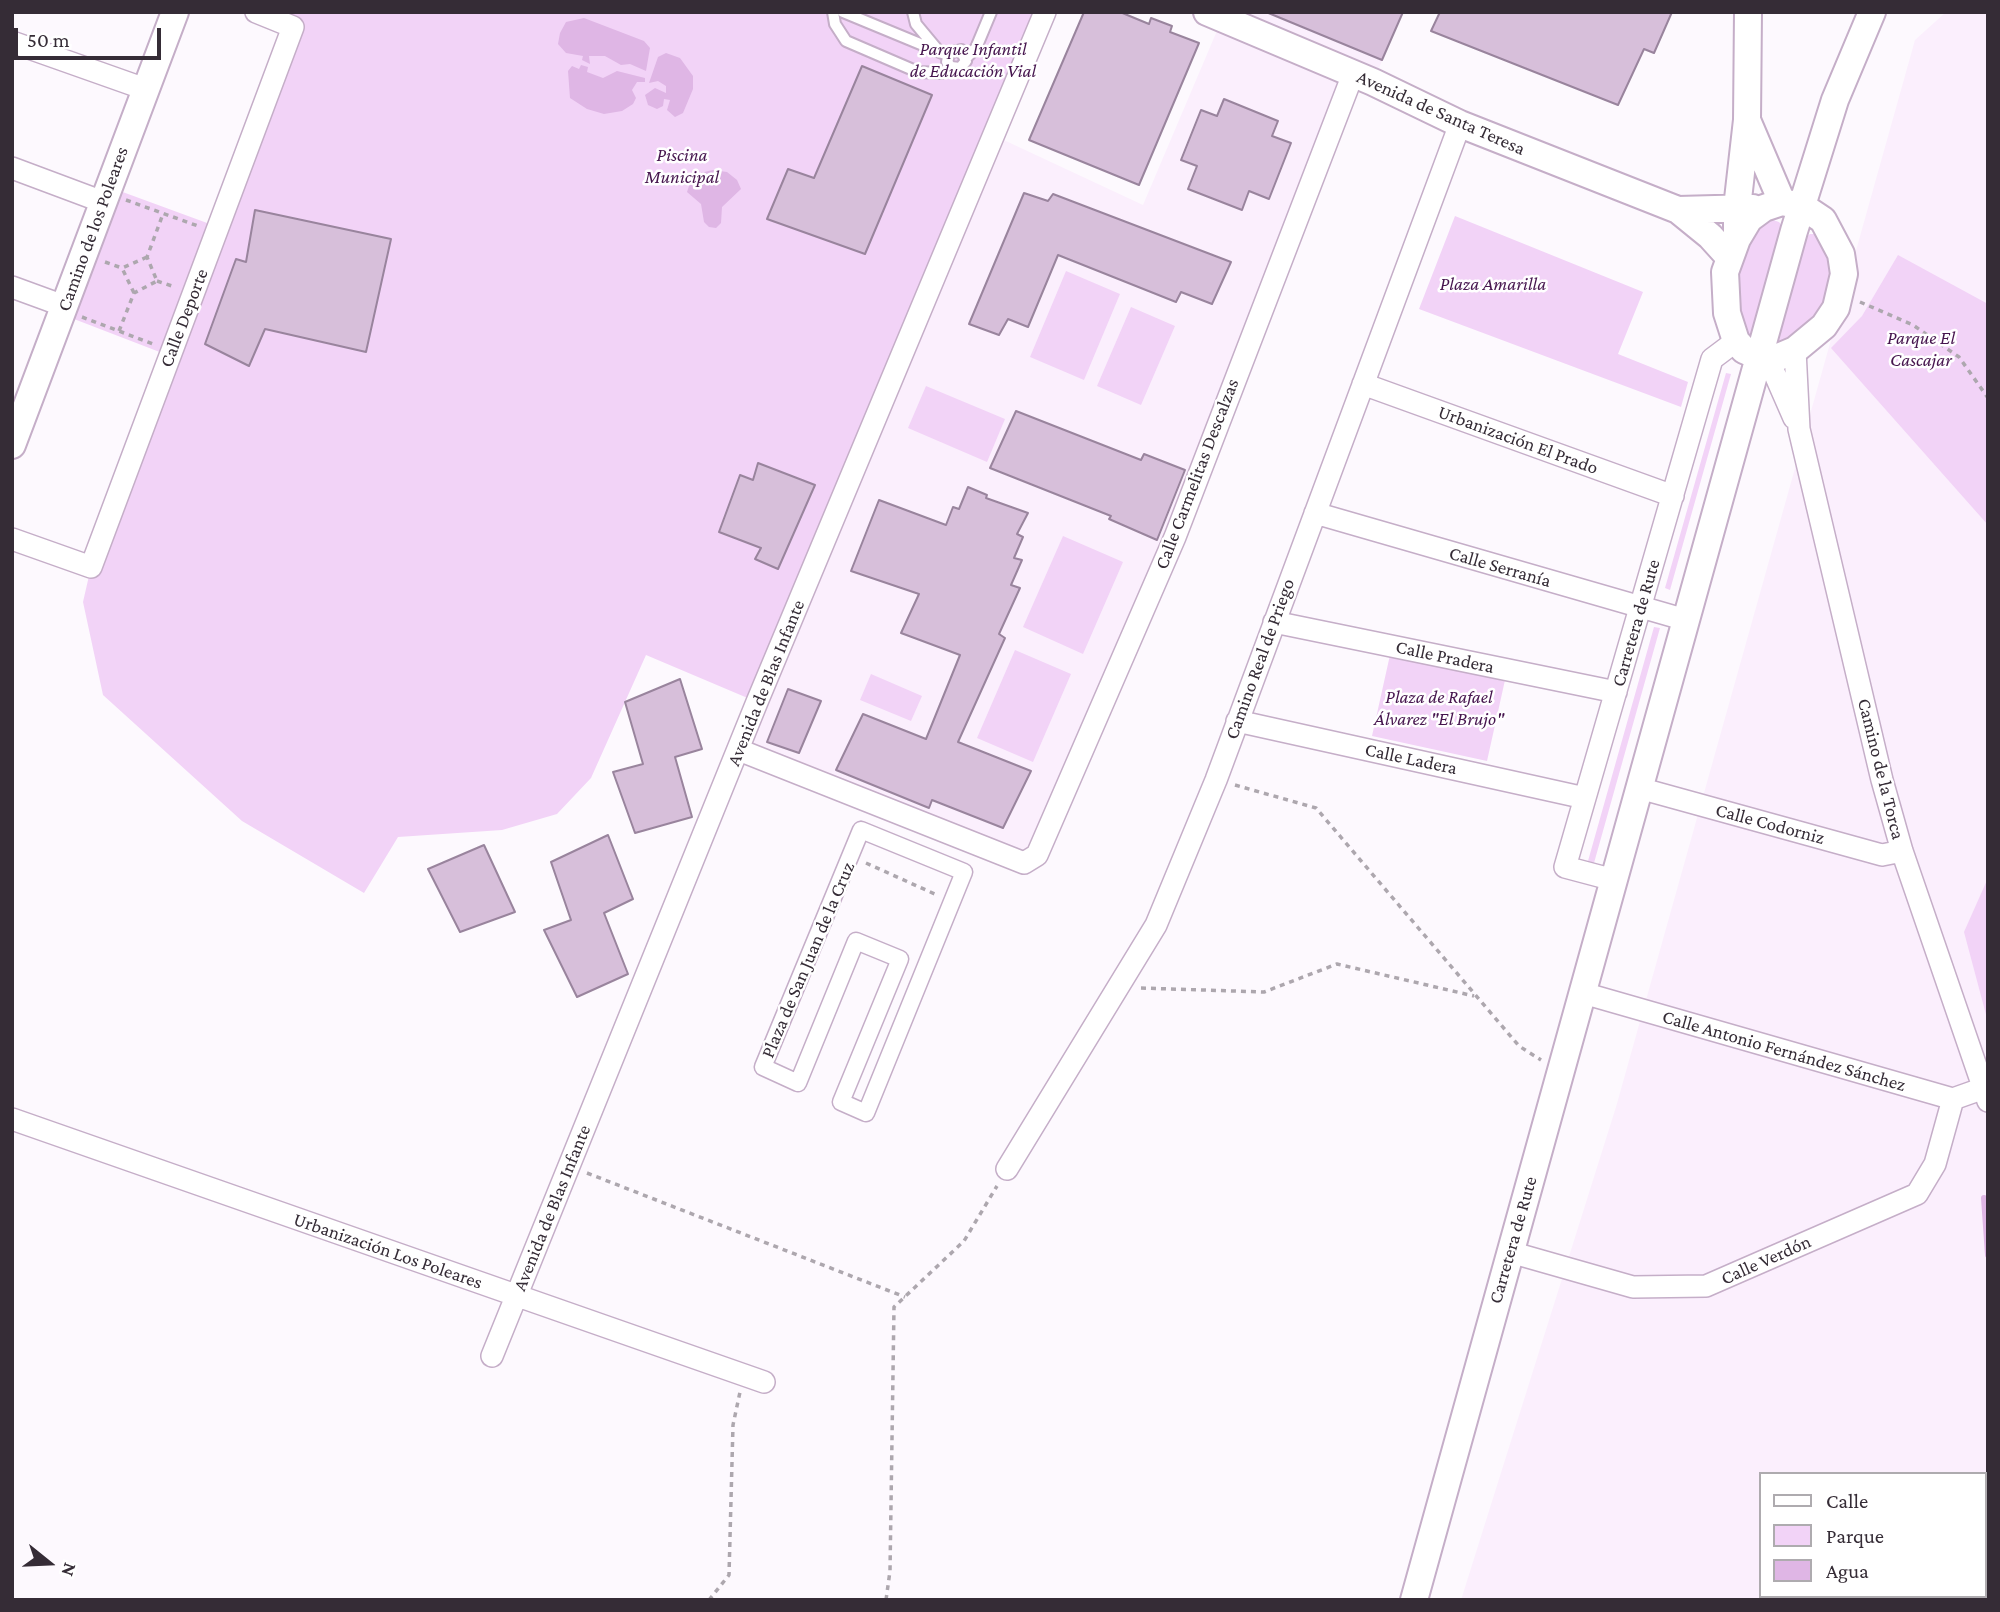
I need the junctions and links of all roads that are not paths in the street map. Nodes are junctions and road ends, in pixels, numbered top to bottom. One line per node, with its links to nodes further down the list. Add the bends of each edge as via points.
1 (174, 12): 15 (street, Camino de los Poleares)
2 (256, 12): 35 (street, Calle Deporte, via 293,27 91,567)
3 (833, 12): 13 (lane, via 846,41 918,72 941,73)
4 (843, 12): 13 (lane)
5 (913, 12): 13 (lane, via 916,24)
6 (991, 12): 12 (lane, via 976,48)
7 (1045, 12): 41 (street, Avenida de Blas Infante)
8 (1207, 12): 14 (street, Avenida de Santa Teresa)
9 (1748, 12): 16 (street)
10 (1872, 12): 20 (street, Carretera de Rute, via 1835,100)
11 (12, 42): 15 (street)
12 (966, 58): 13 (lane, via 960,68); 13 (lane, via 958,49)
13 (949, 61)
14 (1353, 75): 17 (street, Avenida de Santa Teresa); 41 (street, Calle Carmelitas Descalzas, via 1175,537 1037,855 1024,863)
15 (145, 89): 19 (street, Camino de los Poleares)
16 (1747, 120): 20 (street); 21 (street)
17 (1460, 124): 22 (street, Avenida de Santa Teresa); 29 (street, Camino Real de Priego)
18 (12, 168): 19 (street)
19 (105, 198): 25 (street, Camino de los Poleares)
20 (1782, 205): 21 (street, Avenida de Santa Teresa); 23 (street, via 1749,219); 27 (street, via 1823,220 1841,254 1844,274 1842,295 1824,326); 28 (street, Carretera de Rute)
21 (1737, 208): 22 (street, Avenida de Santa Teresa); 23 (street)
22 (1678, 210): 23 (street, Avenida de Santa Teresa)
23 (1733, 248): 26 (street, via 1724,292)
24 (12, 287): 25 (street)
25 (64, 308): 30 (street, Camino de los Poleares)
26 (1736, 341): 28 (street); 33 (street, Carretera de Rute, via 1712,359)
27 (1795, 350): 28 (street); 31 (street, Camino de la Torca)
28 (1763, 360): 31 (street, Camino de la Torca); 37 (street, Carretera de Rute)
29 (1363, 384): 33 (street, Urbanización El Prado); 34 (street, Camino Real de Priego)
30 (18, 413): 32 (street, Camino de los Poleares)
31 (1799, 429): 44 (street, Camino de la Torca)
32 (12, 446)
33 (1673, 496): 36 (street, Carretera de Rute)
34 (1315, 513): 36 (street, Calle Serranía); 38 (street, Camino Real de Priego)
35 (12, 539)
36 (1640, 608): 37 (street, Calle Serranía); 39 (street, Carretera de Rute)
37 (1686, 620): 42 (street, Carretera de Rute)
38 (1274, 622): 39 (street, Calle Pradera); 40 (street, Camino Real de Priego)
39 (1616, 692): 43 (street, Carretera de Rute)
40 (1237, 721): 43 (street, Calle Ladera); 51 (street, Camino Real de Priego, via 1156,925)
41 (739, 750): 53 (street, Avenida de Blas Infante)
42 (1639, 788): 44 (street, Calle Codorniz, via 1882,855); 46 (street, Carretera de Rute)
43 (1585, 797): 46 (street, Carretera de Rute, via 1565,867)
44 (1902, 850): 48 (street, Camino de la Torca)
45 (964, 872): 45 (street, Plaza de San Juan de la Cruz, via 866,1113 841,1102 900,959 856,941 798,1083 763,1067 862,830)
46 (1614, 880): 47 (street, Carretera de Rute)
47 (1583, 993): 49 (street, Calle Antonio Fernández Sánchez); 52 (street, Carretera de Rute)
48 (1986, 1095): 49 (street)
49 (1953, 1099): 52 (street, Calle Verdón, via 1935,1164 1917,1194 1706,1286 1633,1287)
50 (12, 1119): 53 (street, Urbanización Los Poleares)
51 (1007, 1169)
52 (1510, 1252): 56 (street, Carretera de Rute)
53 (516, 1296): 54 (street, Avenida de Blas Infante); 55 (street, Urbanización Los Poleares)
54 (492, 1356)
55 (764, 1382)
56 (1413, 1600)

